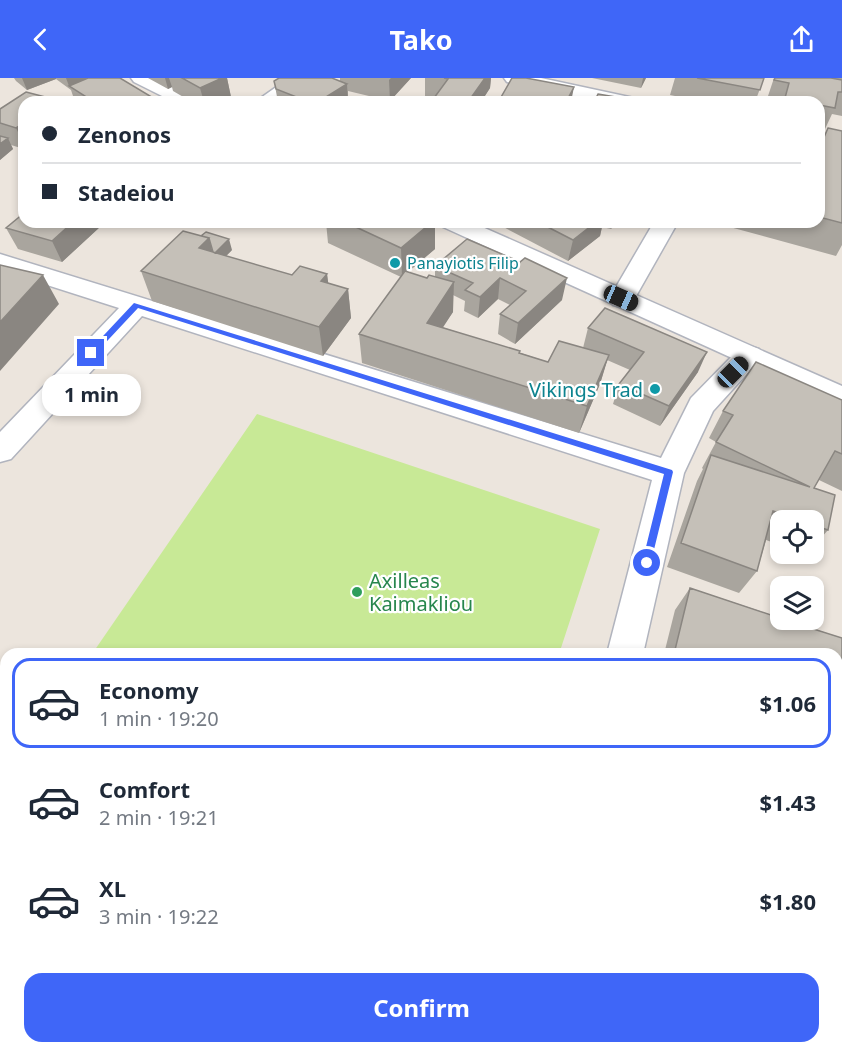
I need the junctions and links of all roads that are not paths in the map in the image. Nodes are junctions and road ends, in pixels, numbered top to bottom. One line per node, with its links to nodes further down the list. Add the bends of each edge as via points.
1 (141, 78): 4 (street)
2 (302, 78): 5 (street)
3 (514, 78): 6 (street)
4 (177, 96)
5 (274, 96)
6 (599, 96)
7 (464, 228): 10 (street)
8 (662, 228): 10 (street)
9 (0, 262): 11 (street)
10 (621, 298): 12 (street)
11 (137, 305): 14 (street); 15 (street)
12 (749, 356): 13 (street); 15 (street, via 701,405)
13 (842, 398)
14 (0, 451)
15 (669, 472): 16 (street)
16 (626, 648)

